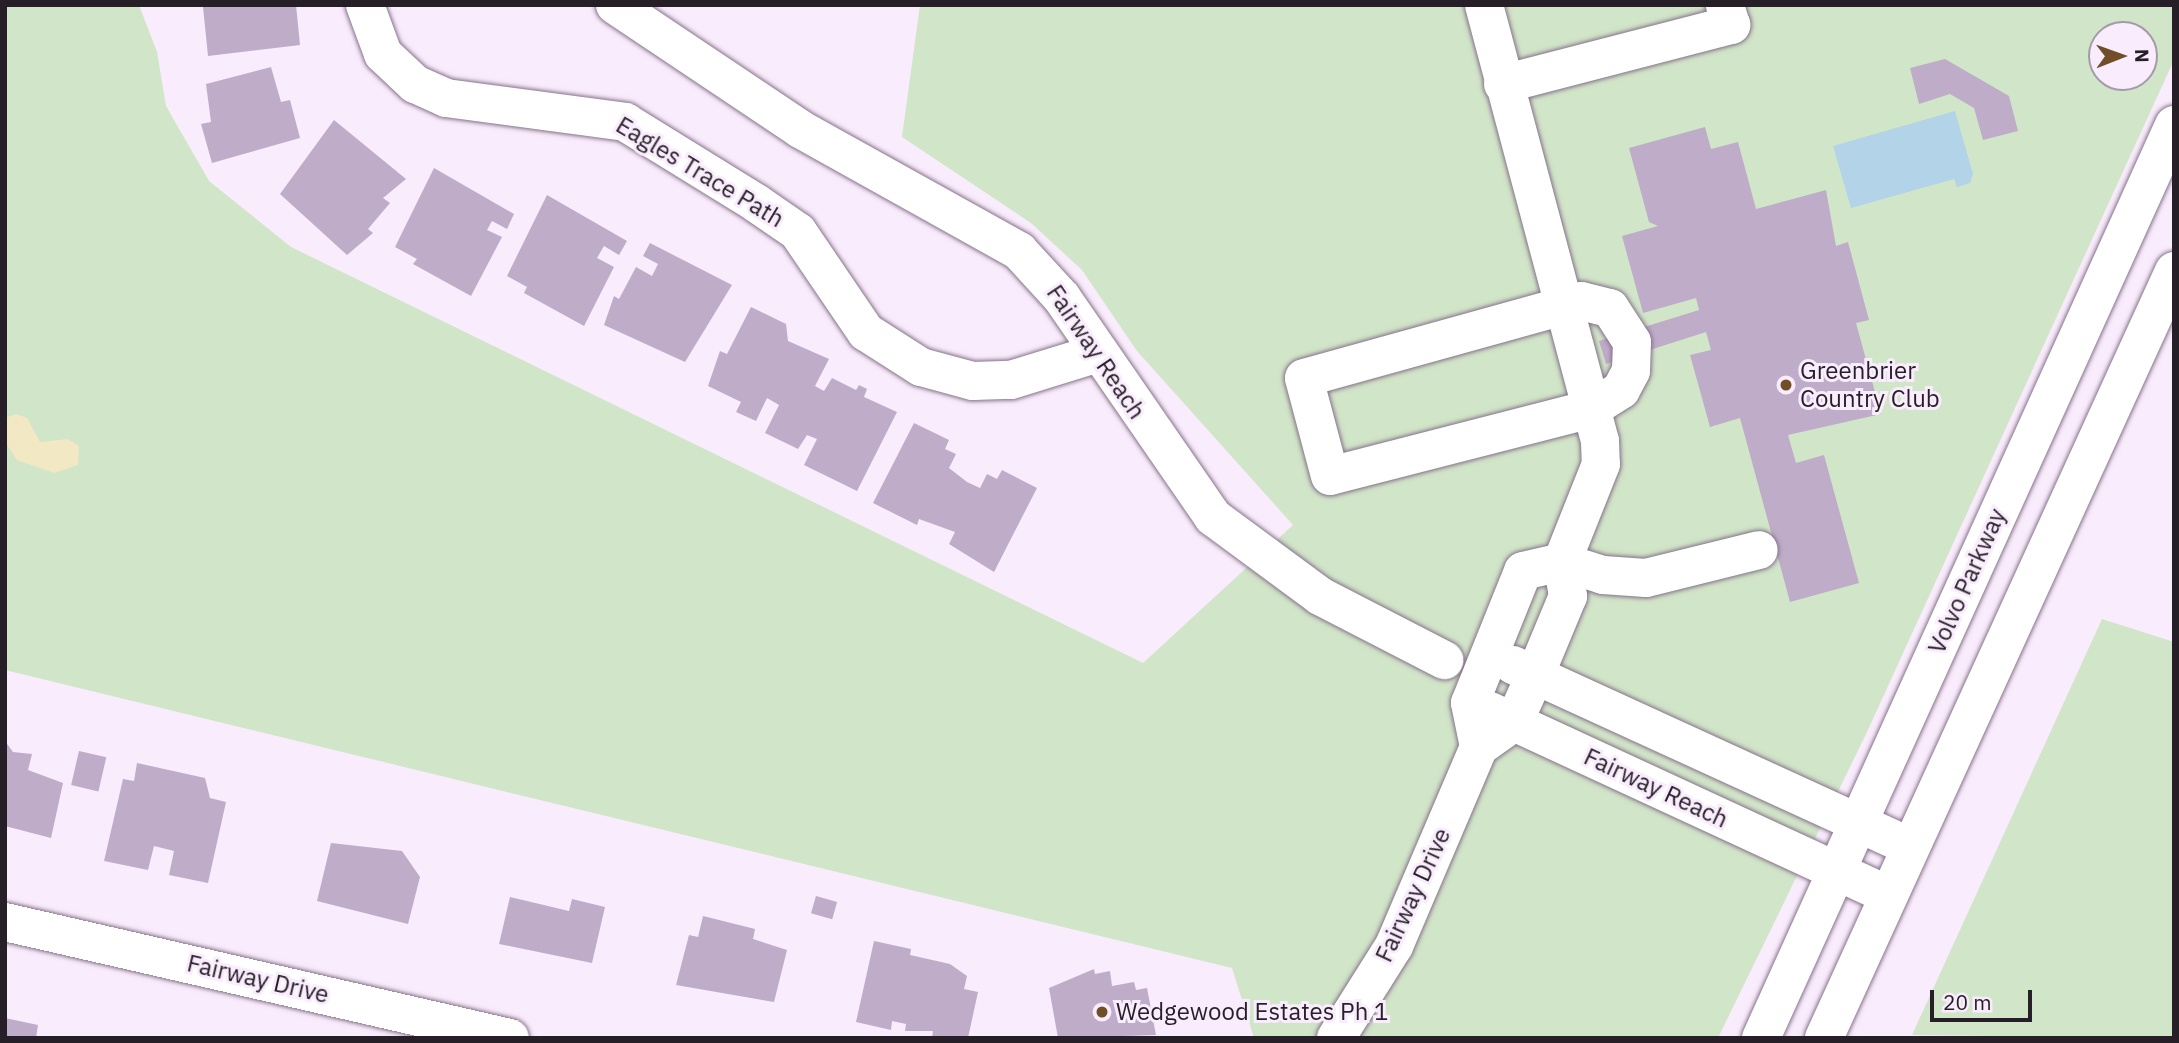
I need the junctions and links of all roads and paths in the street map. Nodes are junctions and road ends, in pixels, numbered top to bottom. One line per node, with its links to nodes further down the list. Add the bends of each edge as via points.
1 (365, 5): 9 (street, Eagles Trace Path, via 383,54 415,84 446,98 625,122 756,202 804,240 866,332 921,368 974,381 1011,380)
2 (615, 5): 9 (street, Fairway Reach, via 800,129 1019,251 1062,298)
3 (1484, 5): 5 (street)
4 (1725, 5): 5 (street, via 1731,25)
5 (1503, 83): 8 (street)
6 (2174, 125): 19 (street, Volvo Parkway)
7 (2174, 271): 20 (street)
8 (1563, 306): 10 (street); 10 (street, via 1581,301 1611,308 1632,342 1631,370 1621,390); 10 (street, via 1304,378 1330,476)
9 (1098, 354): 14 (street, Fairway Reach, via 1163,451 1238,540 1340,608)
10 (1591, 409): 12 (street, via 1601,464)
11 (1759, 550): 12 (street, via 1646,578 1603,575)
12 (1562, 562): 13 (street, via 1523,571); 15 (street, via 1568,596)
13 (1485, 655): 14 (street); 15 (street); 16 (street)
14 (1444, 660): 16 (street)
15 (1536, 673): 17 (street); 19 (street)
16 (1470, 703): 17 (street, Fairway Reach); 18 (street)
17 (1514, 722): 18 (street); 21 (street, Fairway Reach)
18 (1479, 747): 25 (street, Fairway Drive, via 1394,946)
19 (1857, 821): 20 (street); 21 (street, Volvo Parkway)
20 (1909, 846): 22 (street)
21 (1836, 870): 22 (street, Fairway Reach); 26 (street, Volvo Parkway)
22 (1888, 895): 27 (street)
23 (5, 922): 24 (street, Fairway Drive)
24 (510, 1038)
25 (1336, 1038)
26 (1761, 1038)
27 (1825, 1038)

